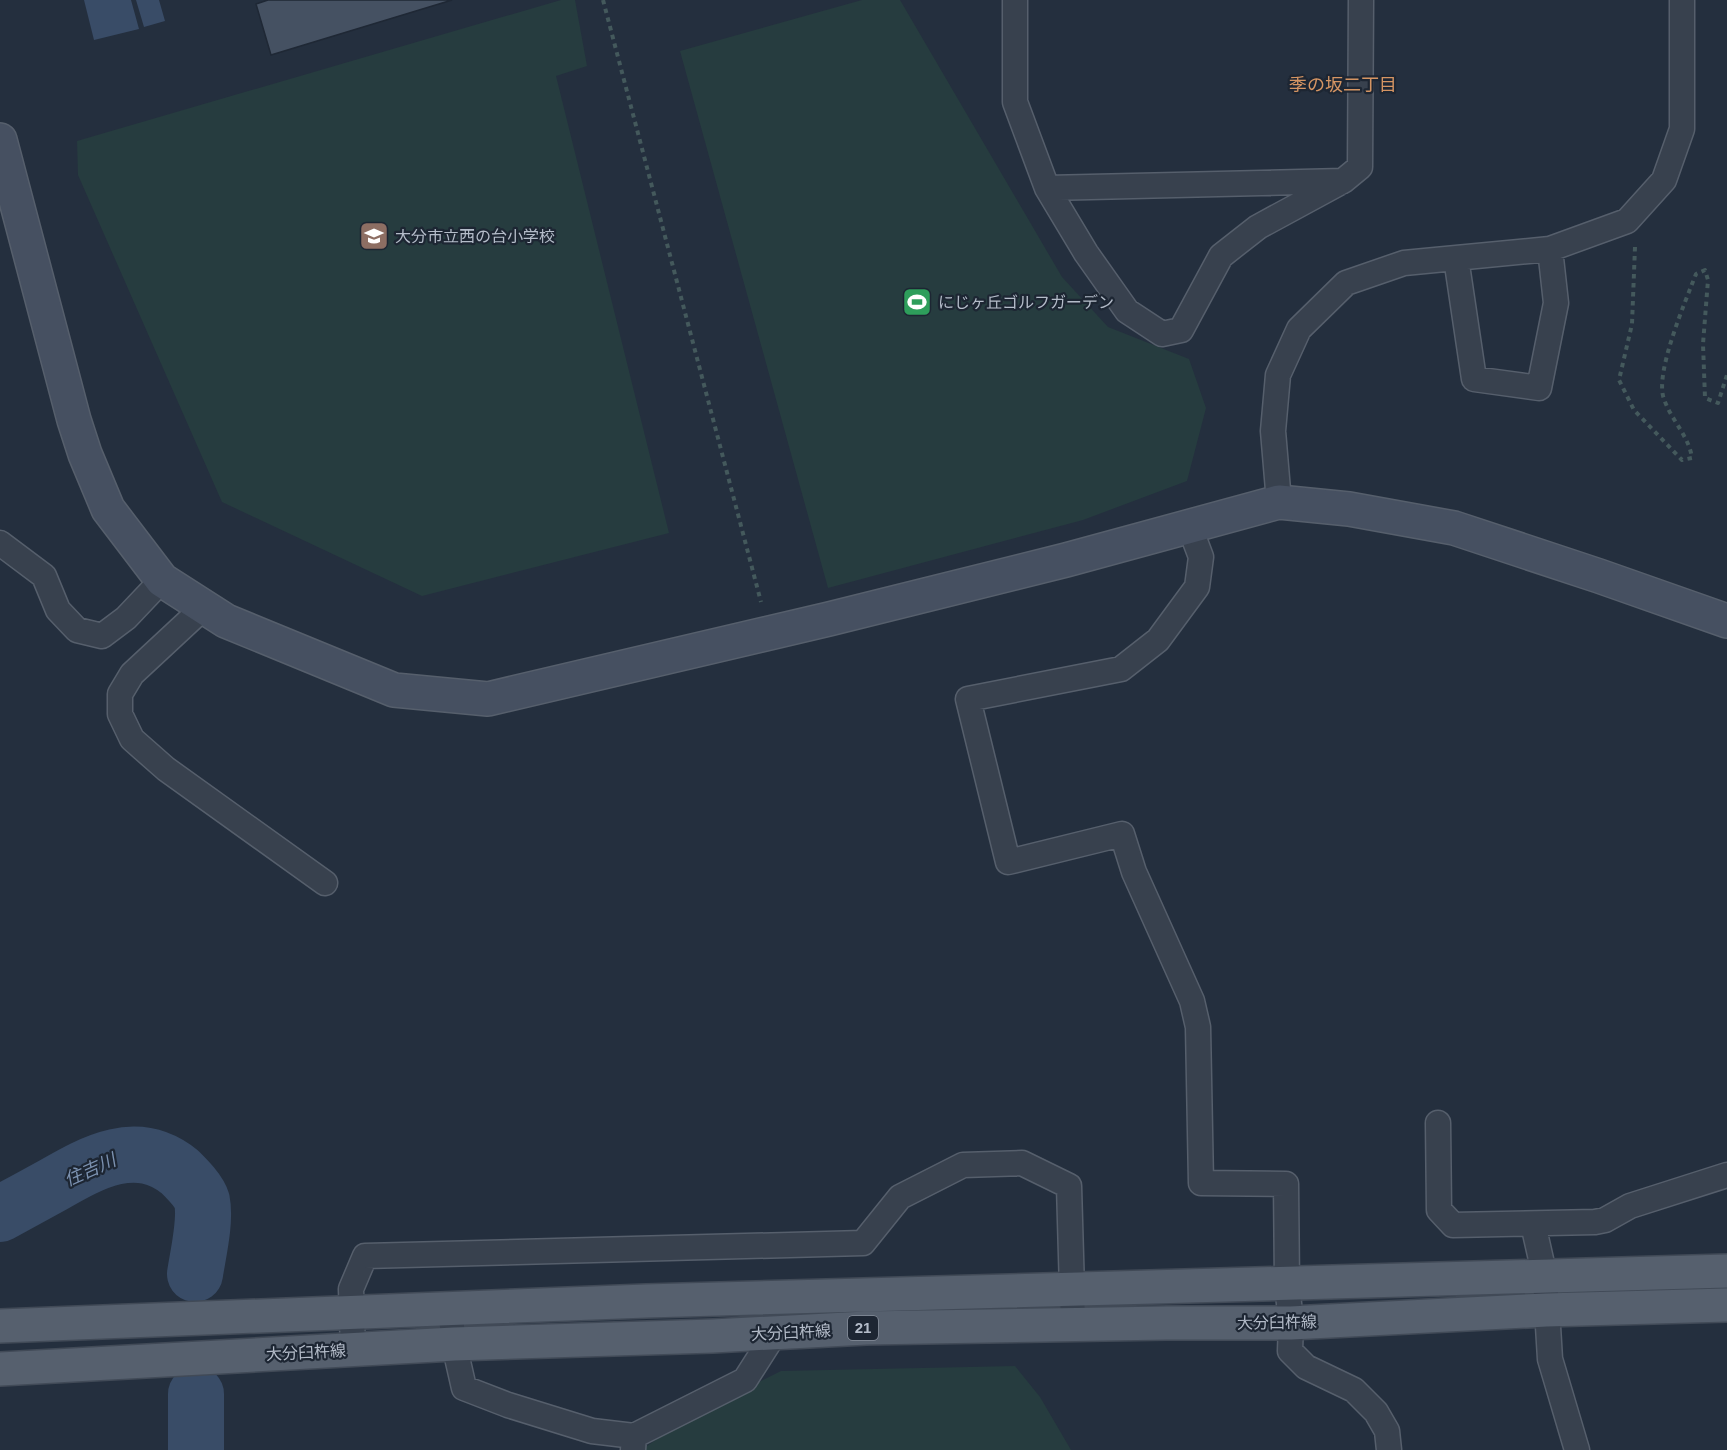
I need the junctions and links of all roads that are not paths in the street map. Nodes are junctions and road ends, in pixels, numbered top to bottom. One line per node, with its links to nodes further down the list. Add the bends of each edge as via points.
1 (1015, 0): 6 (street, via 1015,102)
2 (1361, 0): 5 (street, via 1360,167)
3 (1682, 0): 7 (street, via 1682,129 1664,180 1627,221)
4 (0, 140): 12 (street, via 85,454 108,509)
5 (1343, 181): 6 (street); 6 (street, via 1258,227 1221,256 1181,330 1162,334 1127,311)
6 (1047, 188)
7 (1550, 249): 8 (street); 8 (street, via 1556,303 1539,388 1474,379)
8 (1456, 258): 9 (street, via 1404,263 1346,283 1299,329 1278,375 1273,431)
9 (1279, 502): 10 (street); 14 (street, via 1348,509 1455,528)
10 (1189, 525): 13 (street, via 829,619 488,699 394,690 246,630); 21 (street, via 1201,557 1197,588 1158,640 1121,669 968,699 1008,862 1122,834 1134,872 1192,1001 1198,1027 1201,1183 1286,1184)
11 (0, 543): 12 (street, via 44,576 58,610 78,630 102,636 126,618)
12 (162, 580): 13 (street)
13 (203, 608): 15 (street, via 132,674 120,694 120,714 132,739 166,769)
14 (1727, 621)
15 (325, 882)
16 (1438, 1123): 18 (street, via 1440,1210 1453,1225)
17 (1727, 1175): 18 (street, via 1630,1206 1605,1220)
18 (1533, 1224): 20 (street)
19 (1727, 1271): 20 (main road, 大分臼杵線 / 21)
20 (1545, 1276): 21 (main road, 大分臼杵線 / 21); 25 (street)
21 (1287, 1284): 22 (main road, 大分臼杵線 / 21); 27 (street)
22 (1071, 1289): 24 (main road, 大分臼杵線 / 21); 26 (street, via 1069,1186 1022,1163 963,1165 900,1197 862,1243 365,1256 351,1289); 28 (street)
23 (1727, 1305): 25 (main road, 大分臼杵線 / 21)
24 (450, 1309): 26 (main road, 大分臼杵線 / 21); 31 (street)
25 (1546, 1310): 27 (main road, 大分臼杵線 / 21); 36 (street, via 1550,1359)
26 (352, 1312): 29 (main road, 大分臼杵線 / 21); 32 (street)
27 (1291, 1323): 28 (main road, 大分臼杵線 / 21); 35 (street, via 1290,1351 1306,1367 1354,1390 1376,1412 1387,1431)
28 (1073, 1324): 30 (main road, 大分臼杵線 / 21)
29 (0, 1326)
30 (775, 1333): 31 (main road, 大分臼杵線 / 21); 34 (street, via 745,1380)
31 (454, 1344): 32 (main road, 大分臼杵線 / 21); 34 (street, via 464,1388)
32 (353, 1350): 33 (main road, 大分臼杵線 / 21)
33 (0, 1370)
34 (634, 1443)
35 (1389, 1450)
36 (1577, 1450)

